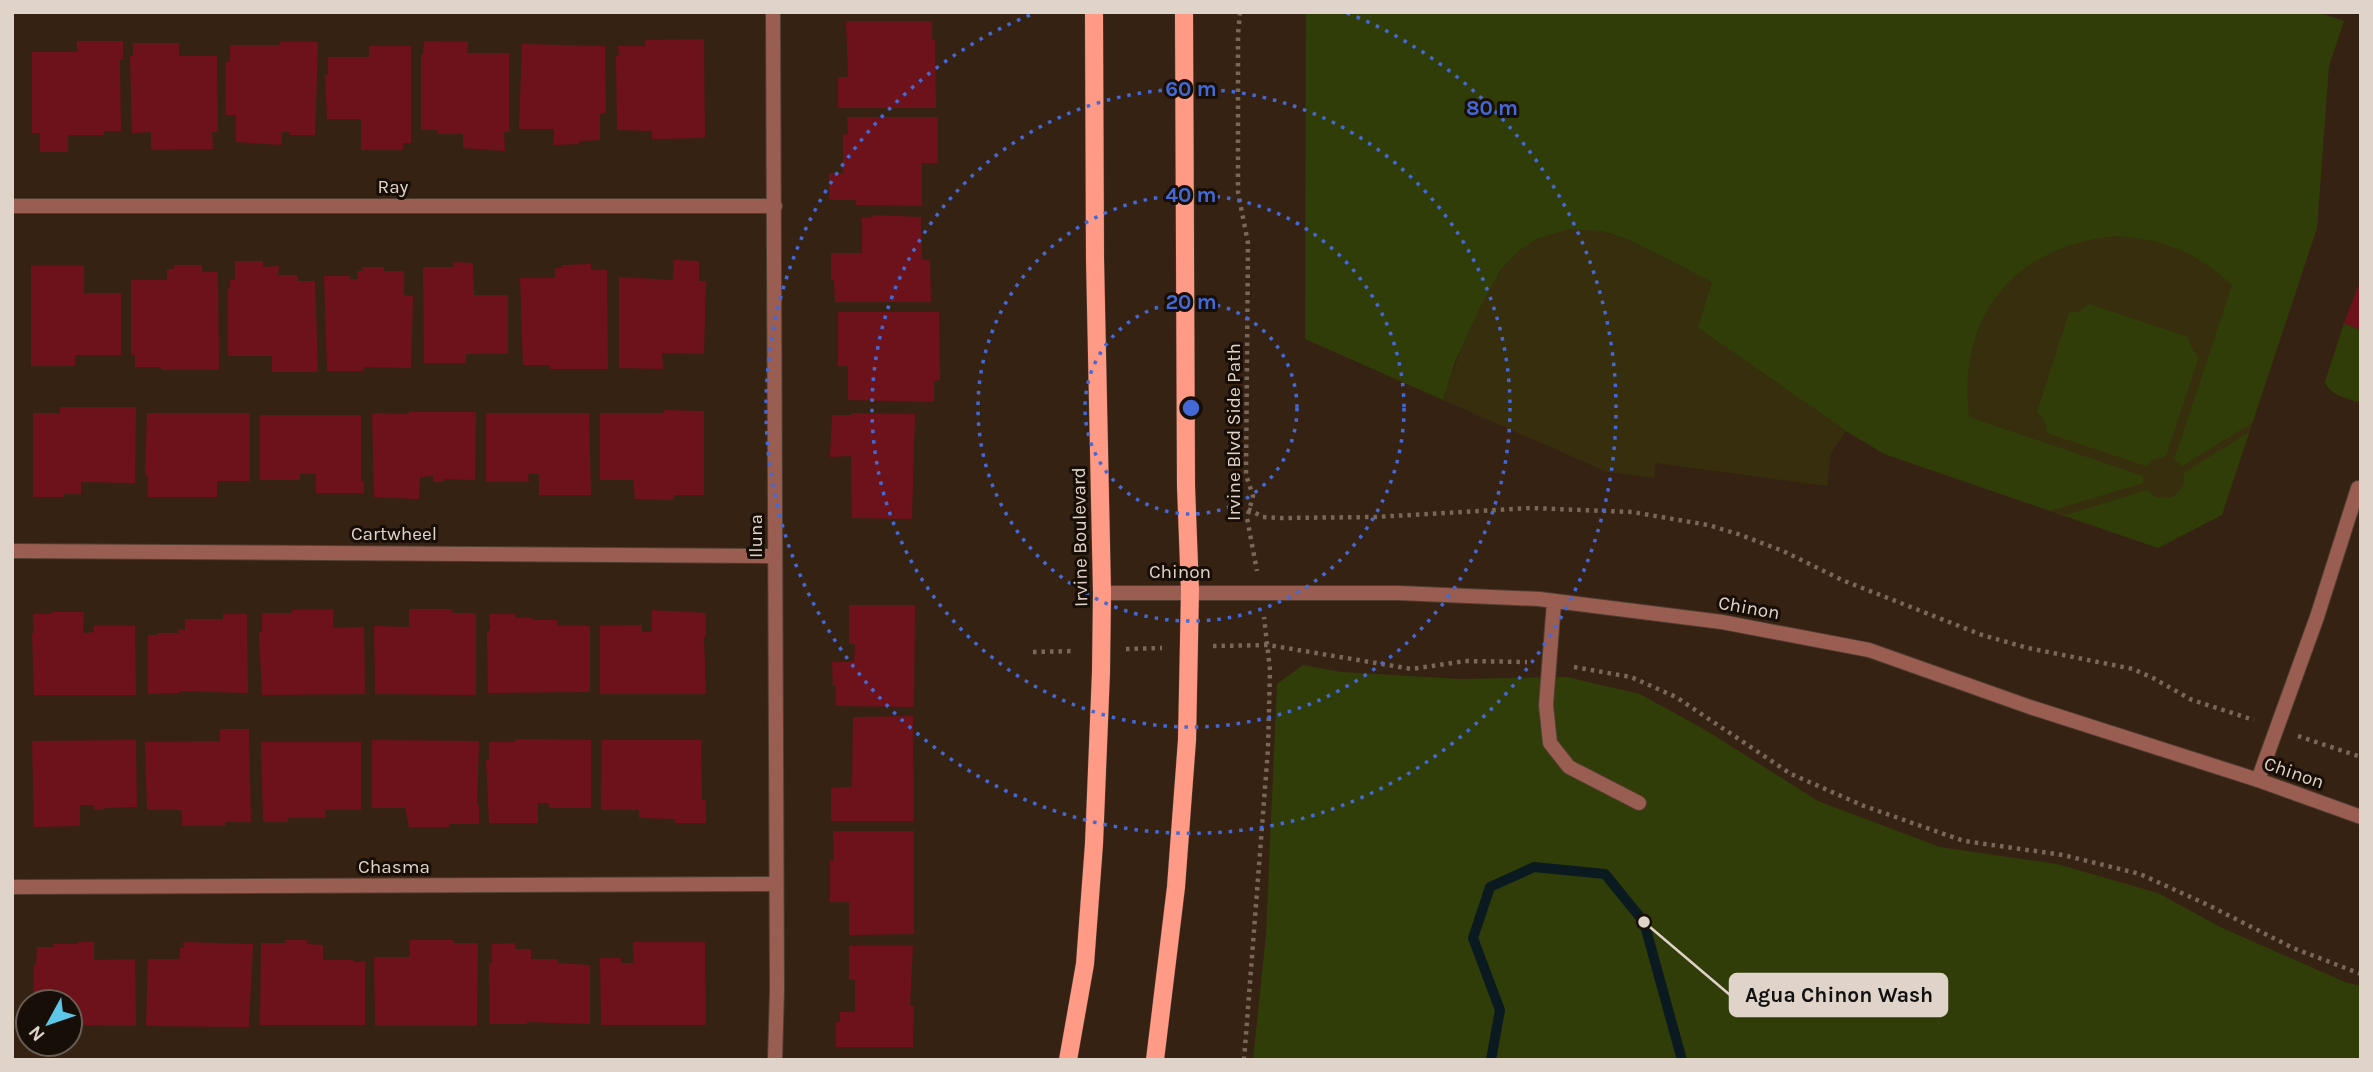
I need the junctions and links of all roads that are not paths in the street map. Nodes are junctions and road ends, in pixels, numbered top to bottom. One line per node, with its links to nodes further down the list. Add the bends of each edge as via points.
1 (773, 12): 5 (street, Iluna)
2 (1094, 12): 10 (main road, Irvine Boulevard)
3 (1184, 12): 9 (main road, via 1185,472)
4 (12, 206): 5 (street, Ray)
5 (775, 206): 8 (street, Iluna)
6 (2358, 488): 12 (street)
7 (12, 551): 8 (street, Cartwheel)
8 (775, 556): 15 (street, Iluna)
9 (1190, 591): 10 (street, Chinon); 11 (street, Chinon, via 1399,593); 19 (main road, via 1187,740 1176,887)
10 (1102, 593): 18 (main road, Irvine Boulevard, via 1086,964)
11 (1554, 601): 12 (street, Chinon, via 1722,622 1869,650); 13 (street, via 1546,705 1550,743 1569,768)
12 (2258, 780): 14 (street, Chinon)
13 (1639, 803)
14 (2361, 817)
15 (776, 884): 16 (street, Chasma); 17 (street, Iluna)
16 (12, 887)
17 (775, 1060)
18 (1068, 1060)
19 (1155, 1060)

